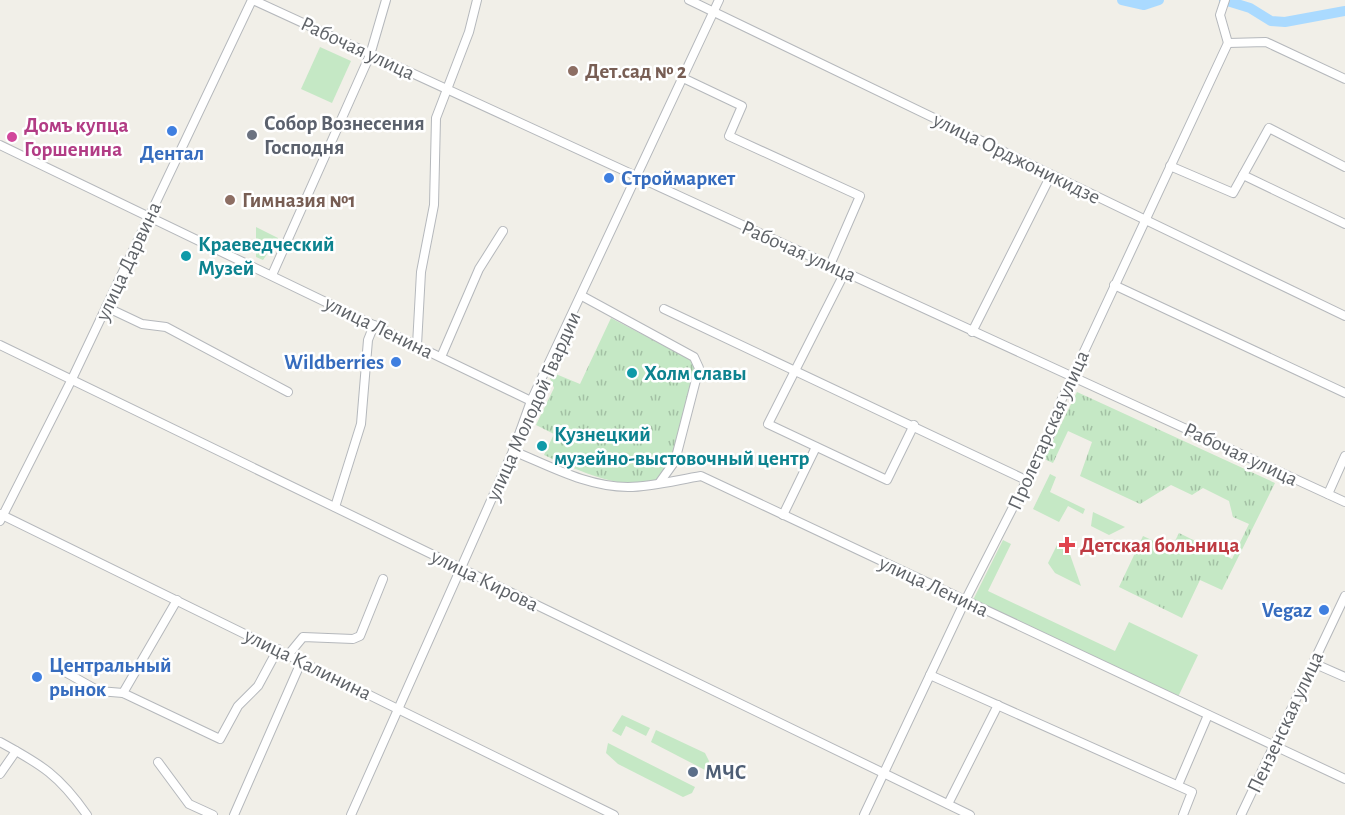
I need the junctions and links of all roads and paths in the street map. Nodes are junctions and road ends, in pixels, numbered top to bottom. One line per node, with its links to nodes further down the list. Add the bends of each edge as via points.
1 (253, 0): 9 (street, Рабочая улица); 19 (street, улица Дарвина)
2 (386, 0): 9 (street)
3 (477, 0): 12 (street)
4 (689, 0): 7 (street, улица Орджоникидзе)
5 (719, 0): 7 (street, улица Молодой Гвардии)
6 (1225, 0): 8 (street, via 1220,15)
7 (713, 12): 10 (street, улица Молодой Гвардии); 16 (street, улица Орджоникидзе)
8 (1228, 43): 11 (street, via 1266,42); 14 (street, Пролетарская улица)
9 (370, 55): 12 (street, Рабочая улица); 25 (street)
10 (683, 78): 18 (street, улица Молодой Гвардии); 23 (street, via 742,106 729,136 860,196)
11 (1345, 79)
12 (448, 90): 18 (street, Рабочая улица); 34 (street, via 436,118 434,205 421,272)
13 (0, 145): 19 (street, улица Ленина)
14 (1170, 166): 17 (street, via 1233,193); 20 (street, Пролетарская улица)
15 (1345, 167): 17 (street, via 1269,128)
16 (1051, 175): 20 (street, улица Орджоникидзе); 32 (street)
17 (1243, 175): 21 (street)
18 (637, 177): 23 (street, Рабочая улица); 27 (street, улица Молодой Гвардии)
19 (149, 216): 25 (street, улица Ленина); 28 (street, улица Дарвина)
20 (1144, 221): 26 (street, Пролетарская улица); 30 (street, улица Орджоникидзе)
21 (1345, 224)
22 (502, 231): 35 (street, via 479,269)
23 (830, 266): 24 (street, Рабочая улица)
24 (845, 272): 32 (street, Рабочая улица); 36 (street)
25 (272, 275): 31 (street, улица Ленина)
26 (1114, 285): 37 (street, Пролетарская улица); 40 (street)
27 (582, 296): 41 (street, улица Молодой Гвардии); 47 (street, via 694,357 699,368 675,461)
28 (106, 307): 38 (street, улица Дарвина); 39 (street, via 142,324 166,327)
29 (664, 309): 36 (street)
30 (1345, 316)
31 (374, 325): 34 (street, улица Ленина); 50 (street, via 368,340 361,424)
32 (972, 332): 37 (street, Рабочая улица)
33 (0, 345): 38 (street, улица Кирова)
34 (417, 345): 35 (street, улица Ленина)
35 (441, 357): 41 (street, улица Ленина)
36 (796, 370): 42 (street); 43 (street, via 768,424)
37 (1072, 376): 46 (street, Пролетарская улица); 48 (street, Рабочая улица)
38 (72, 379): 50 (street, улица Кирова); 52 (street, улица Дарвина)
39 (288, 392)
40 (1345, 393)
41 (531, 401): 44 (street, улица Молодой Гвардии)
42 (914, 425): 43 (street, via 887,480); 46 (street)
43 (816, 447): 51 (street)
44 (513, 451): 47 (street, улица Ленина, via 608,486); 53 (street, улица Молодой Гвардии)
45 (1345, 456): 48 (street)
46 (1028, 481): 57 (street, Пролетарская улица)
47 (660, 483): 51 (street, улица Ленина, via 701,476)
48 (1328, 494): 49 (street, Рабочая улица)
49 (1345, 502)
50 (335, 507): 53 (street, улица Кирова)
51 (783, 515): 57 (street, улица Ленина)
52 (1, 517): 56 (street, улица Калинина)
53 (460, 568): 67 (street, улица Молодой Гвардии); 73 (street, улица Кирова)
54 (383, 579): 59 (street, via 360,636 303,637)
55 (1345, 596): 61 (street, Пензенская улица)
56 (177, 600): 58 (street, улица Калинина); 65 (street)
57 (965, 601): 63 (street, Пролетарская улица); 68 (street, улица Ленина)
58 (278, 649): 59 (street, улица Калинина); 65 (street, via 258,686 238,706 220,739)
59 (289, 654): 60 (street, улица Калинина)
60 (302, 660): 67 (street, улица Калинина); 80 (street)
61 (1314, 663): 64 (street); 70 (street, Пензенская улица)
62 (56, 667): 65 (street, via 99,691)
63 (930, 675): 66 (street); 73 (street, Пролетарская улица)
64 (1345, 677)
65 (123, 693)
66 (999, 705): 76 (street); 77 (street)
67 (398, 708): 81 (street, улица Молодой Гвардии); 82 (street, улица Калинина)
68 (1208, 715): 70 (street, улица Ленина); 76 (street)
69 (0, 742): 71 (street)
70 (1275, 745): 75 (street, улица Ленина); 86 (street, Пензенская улица)
71 (16, 751): 74 (street); 78 (street, via 63,782)
72 (158, 762): 79 (street, via 189,804)
73 (884, 773): 77 (street, улица Кирова); 83 (street, Пролетарская улица)
74 (0, 774)
75 (1345, 779)
76 (1178, 785): 85 (street, via 1192,792)
77 (948, 804): 84 (street, улица Кирова)
78 (87, 815)
79 (213, 815)
80 (234, 815)
81 (351, 815)
82 (614, 815)
83 (864, 815)
84 (970, 815)
85 (1183, 815)
86 (1241, 815)

